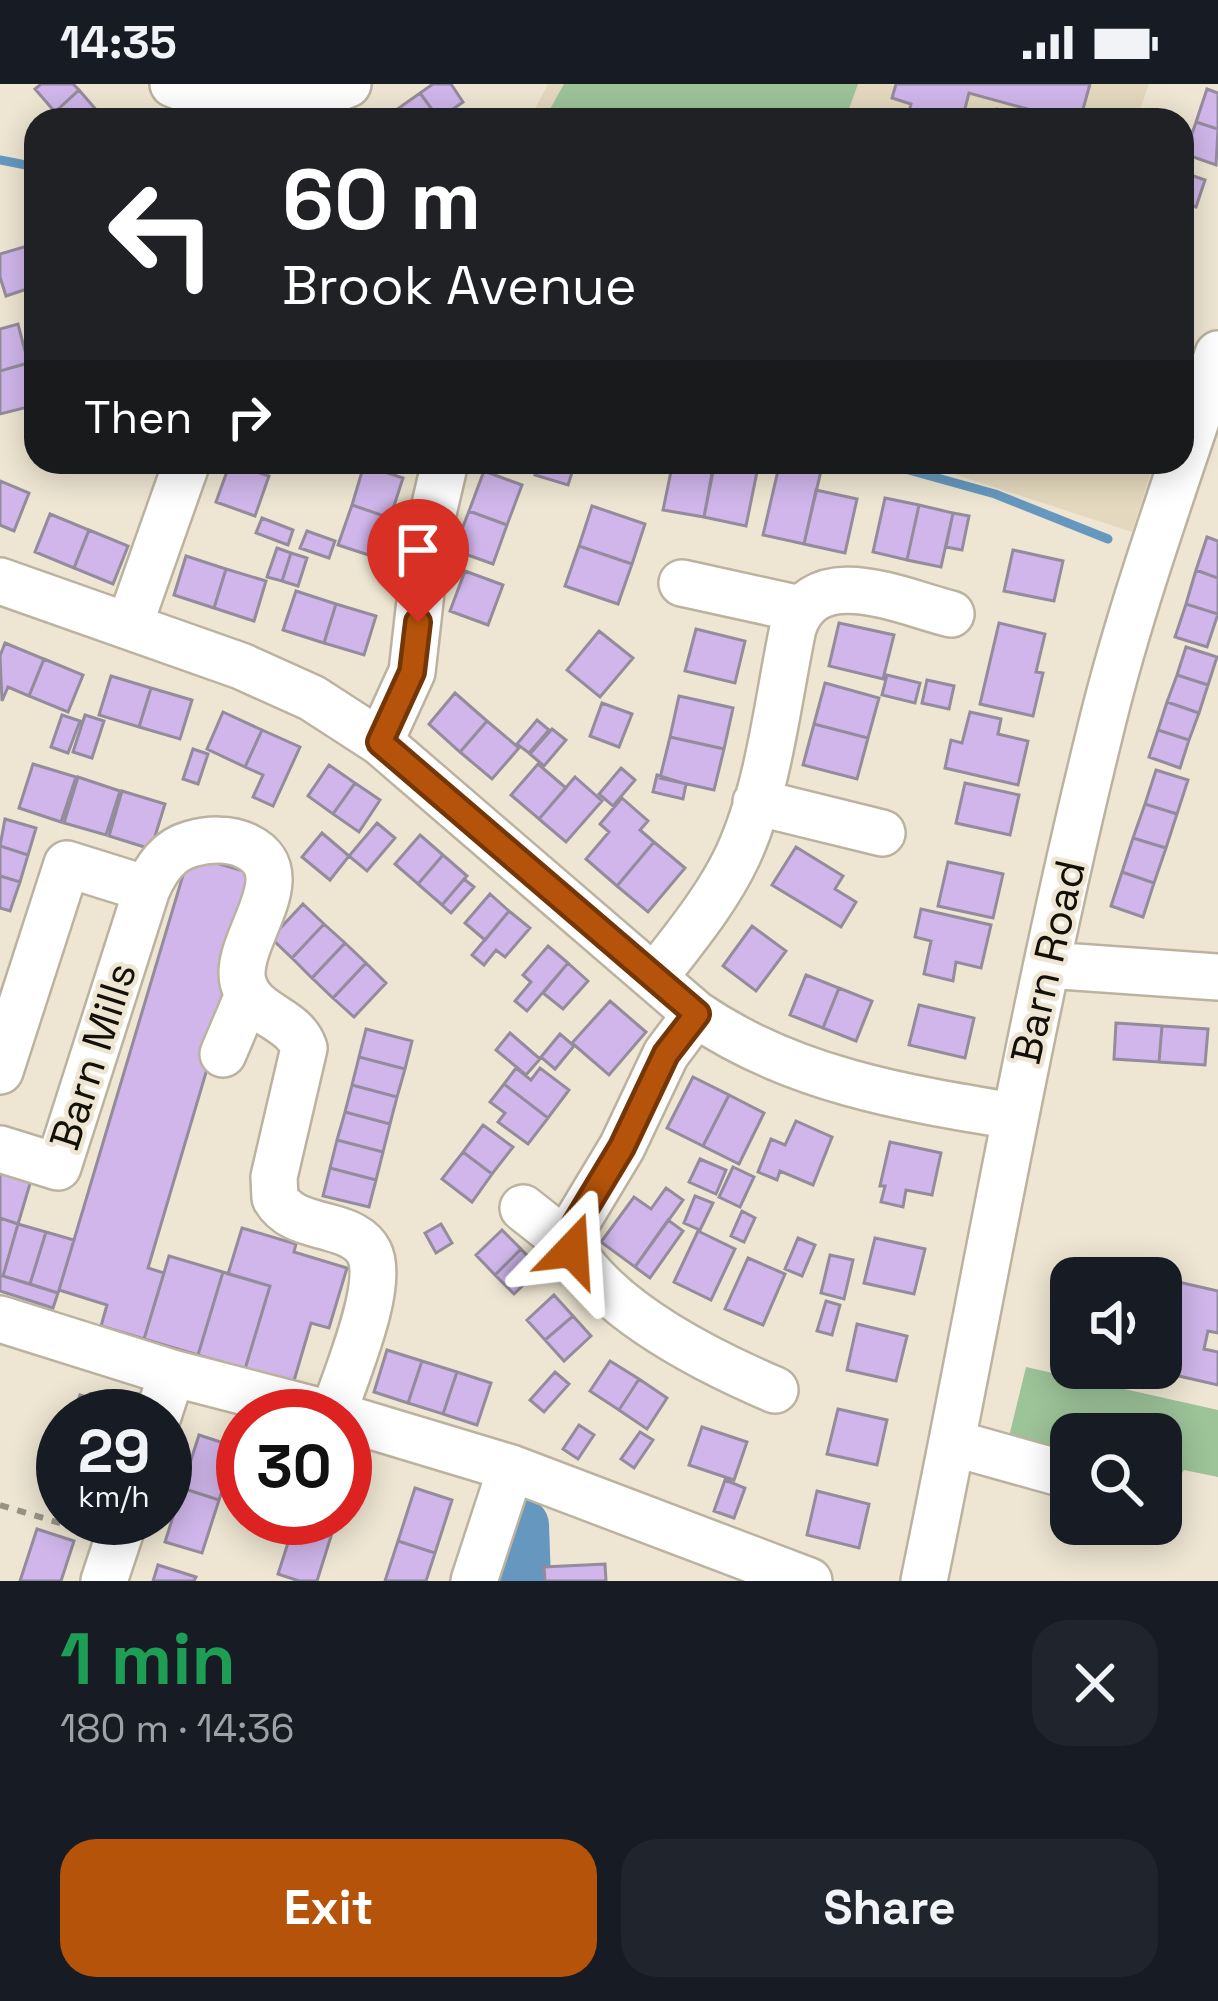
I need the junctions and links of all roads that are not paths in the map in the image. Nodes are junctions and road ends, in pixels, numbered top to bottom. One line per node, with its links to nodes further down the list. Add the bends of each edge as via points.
1 (173, 84): 2 (street, via 254,105 305,100)
2 (348, 84)
3 (1218, 354): 4 (street, Barn Road)
4 (1194, 417)
5 (183, 474): 12 (street)
6 (443, 474): 13 (street, via 412,672)
7 (1175, 474): 17 (street, Barn Road, via 1105,712)
8 (0, 581): 12 (street)
9 (682, 583): 10 (street)
10 (800, 609): 11 (street, via 841,589); 14 (street)
11 (951, 614)
12 (129, 626): 13 (street, via 279,681)
13 (380, 742): 19 (street)
14 (756, 802): 15 (street); 19 (street, via 720,887)
15 (882, 833)
16 (147, 889): 20 (street, Barn Mills, via 164,860 196,842 234,842 259,854 270,876 241,968); 23 (street, Barn Mills, via 67,865); 25 (street, Barn Mills, via 58,1167)
17 (1048, 965): 18 (street); 24 (street, Barn Road)
18 (1218, 977)
19 (654, 978): 21 (street)
20 (248, 995): 22 (street); 32 (street, via 293,1028 304,1048 275,1198 295,1217 360,1240 373,1261)
21 (697, 1014): 24 (street, via 854,1086); 27 (street, via 666,1054)
22 (224, 1054)
23 (0, 1071)
24 (1014, 1116): 35 (street, Barn Road)
25 (0, 1149)
26 (523, 1208): 27 (street, via 552,1231)
27 (571, 1234): 33 (street, via 587,1270 643,1318)
28 (0, 1319): 29 (street)
29 (172, 1372): 30 (street); 31 (street)
30 (167, 1389)
31 (237, 1389)
32 (346, 1389)
33 (775, 1390)
34 (372, 1426): 36 (street)
35 (953, 1443): 37 (street); 41 (street, Barn Road)
36 (511, 1468): 38 (street); 39 (street)
37 (1050, 1470)
38 (728, 1567): 40 (street)
39 (474, 1581)
40 (809, 1581)
41 (924, 1581)

